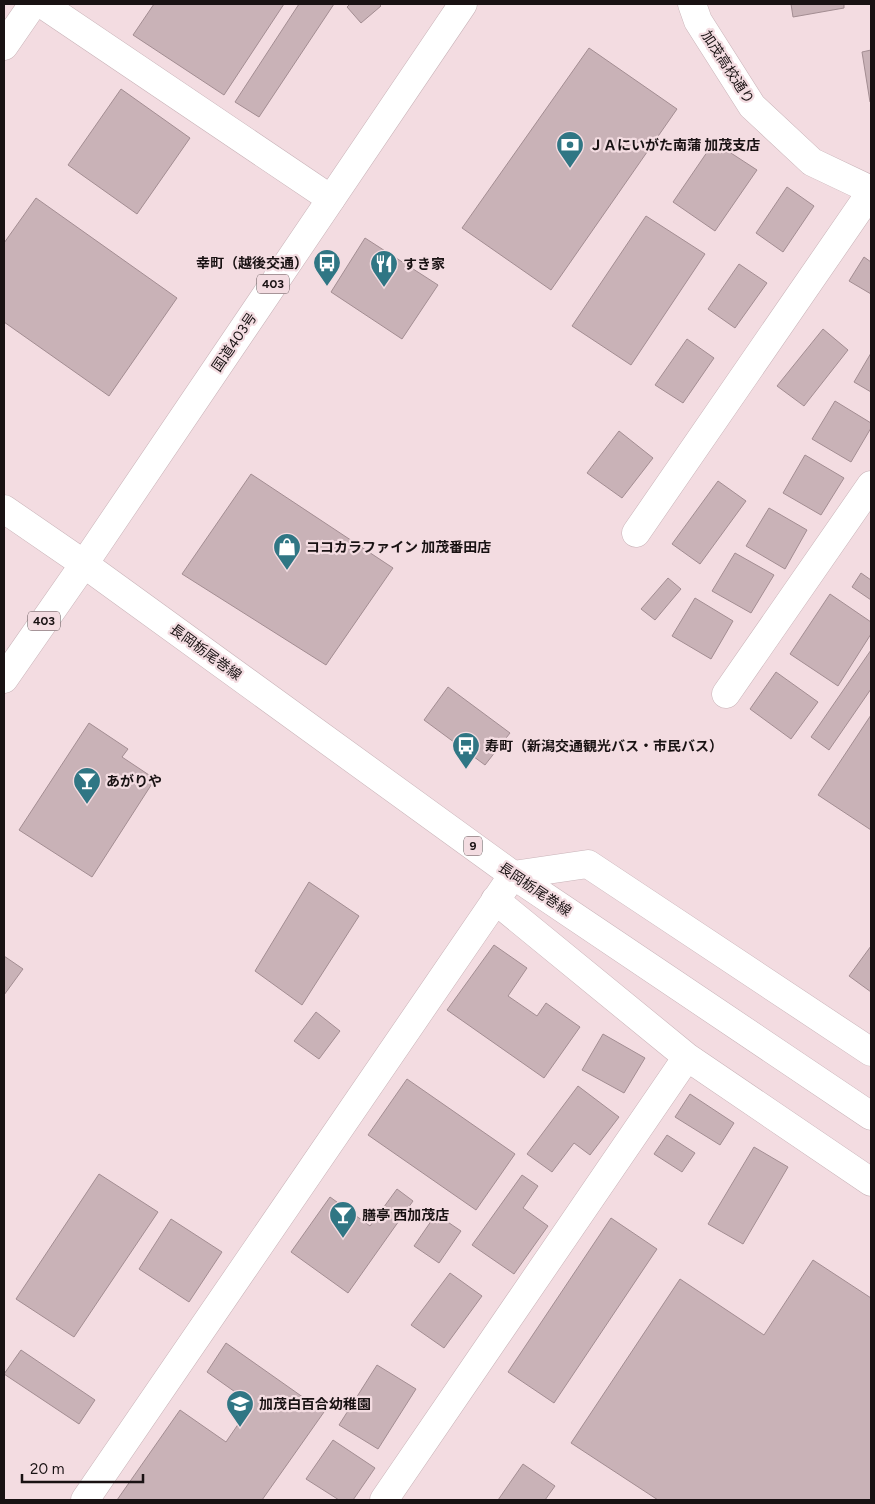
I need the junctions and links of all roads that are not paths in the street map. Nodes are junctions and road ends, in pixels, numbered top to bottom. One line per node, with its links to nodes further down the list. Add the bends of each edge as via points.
1 (33, 4): 5 (main road)
2 (42, 4): 7 (main road)
3 (462, 4): 7 (main road, 国道403号 / 403)
4 (692, 4): 6 (main road, 加茂高校通り, via 698,21 752,106 812,162)
5 (4, 46)
6 (871, 191): 10 (main road)
7 (330, 199): 11 (main road, 国道403号 / 403)
8 (871, 485): 13 (main road)
9 (4, 510): 11 (main road, 長岡栃尾巻線)
10 (636, 533)
11 (84, 564): 12 (main road, 国道403号 / 403); 14 (main road, 長岡栃尾巻線 / 9)
12 (4, 679)
13 (726, 694)
14 (513, 875): 15 (main road); 16 (main road, via 588,864); 18 (main road, 長岡栃尾巻線 / 9)
15 (495, 900): 17 (main road); 20 (main road)
16 (871, 1052)
17 (687, 1056): 19 (main road); 21 (main road)
18 (871, 1116)
19 (871, 1182)
20 (85, 1500)
21 (384, 1500)

